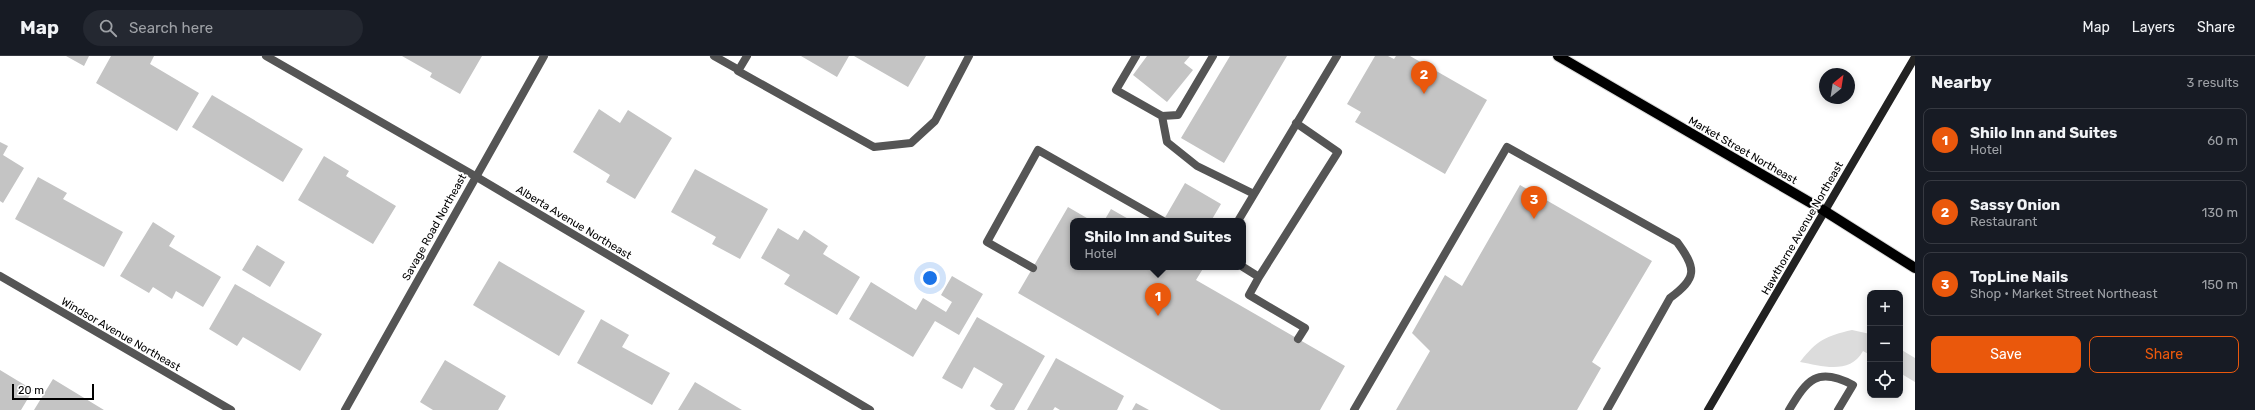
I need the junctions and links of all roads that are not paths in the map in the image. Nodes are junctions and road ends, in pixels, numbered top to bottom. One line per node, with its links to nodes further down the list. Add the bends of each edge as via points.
1 (266, 56): 14 (street, Alberta Avenue Northeast)
2 (544, 56): 14 (street, Savage Road Northeast)
3 (714, 56): 11 (street)
4 (747, 56): 11 (street)
5 (969, 56): 11 (street, via 935,121 911,143 874,147 772,92)
6 (1136, 56): 12 (street, via 1116,90)
7 (1213, 56): 12 (street, via 1178,115)
8 (1337, 56): 13 (street)
9 (1558, 56): 16 (main road, Market Street Northeast)
10 (1915, 57): 16 (main road, Hawthorne Avenue Northeast)
11 (738, 70)
12 (1162, 116): 15 (street, via 1167,142 1197,166)
13 (1296, 123): 15 (street); 23 (street, via 1338,152)
14 (475, 176): 26 (street, Savage Road Northeast); 27 (street, Alberta Avenue Northeast)
15 (1254, 194): 18 (street)
16 (1824, 210): 20 (main road, Market Street Northeast); 30 (main road, Hawthorne Avenue Northeast)
17 (1158, 218): 19 (street, via 1038,150 987,242)
18 (1240, 218)
19 (1033, 268)
20 (1915, 268)
21 (1246, 269): 23 (street)
22 (0, 276): 25 (street, Windsor Avenue Northeast)
23 (1259, 277): 24 (street, via 1249,295 1305,328)
24 (1298, 339)
25 (231, 410)
26 (344, 410)
27 (870, 410)
28 (1354, 410): 29 (street, via 1507,147 1677,242 1690,259 1692,274 1683,288 1670,298)
29 (1607, 410)
30 (1708, 410)
31 (1789, 410): 32 (street, via 1804,386 1817,377 1838,377 1853,385)
32 (1838, 410)

